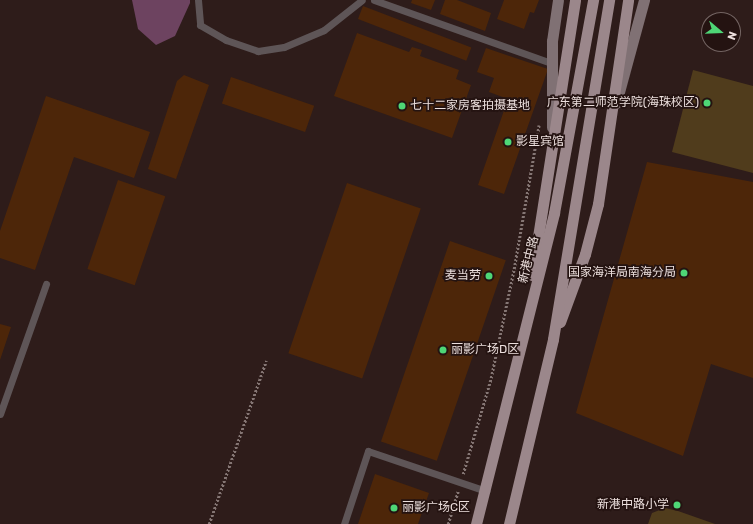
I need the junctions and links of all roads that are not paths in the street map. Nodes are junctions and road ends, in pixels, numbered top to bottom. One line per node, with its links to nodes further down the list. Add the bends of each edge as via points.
1 (198, 0): 2 (lane, via 200,25 226,40 258,51 284,47 324,30)
2 (362, 0)
3 (374, 0): 10 (lane)
4 (558, 0): 10 (main road)
5 (575, 0): 12 (main road)
6 (593, 0): 14 (main road, 新港中路, via 557,200)
7 (609, 0): 15 (main road)
8 (628, 0): 11 (main road, via 619,50)
9 (644, 0): 11 (main road)
10 (551, 63): 12 (main road)
11 (613, 115): 15 (main road, via 591,231 577,277)
12 (552, 135): 14 (main road)
13 (46, 284): 16 (lane)
14 (524, 329): 17 (main road, 新港中路)
15 (553, 339): 20 (main road)
16 (0, 414)
17 (486, 491): 18 (lane, via 368,451); 19 (main road, 新港中路)
18 (344, 524)
19 (476, 524)
20 (509, 524)

